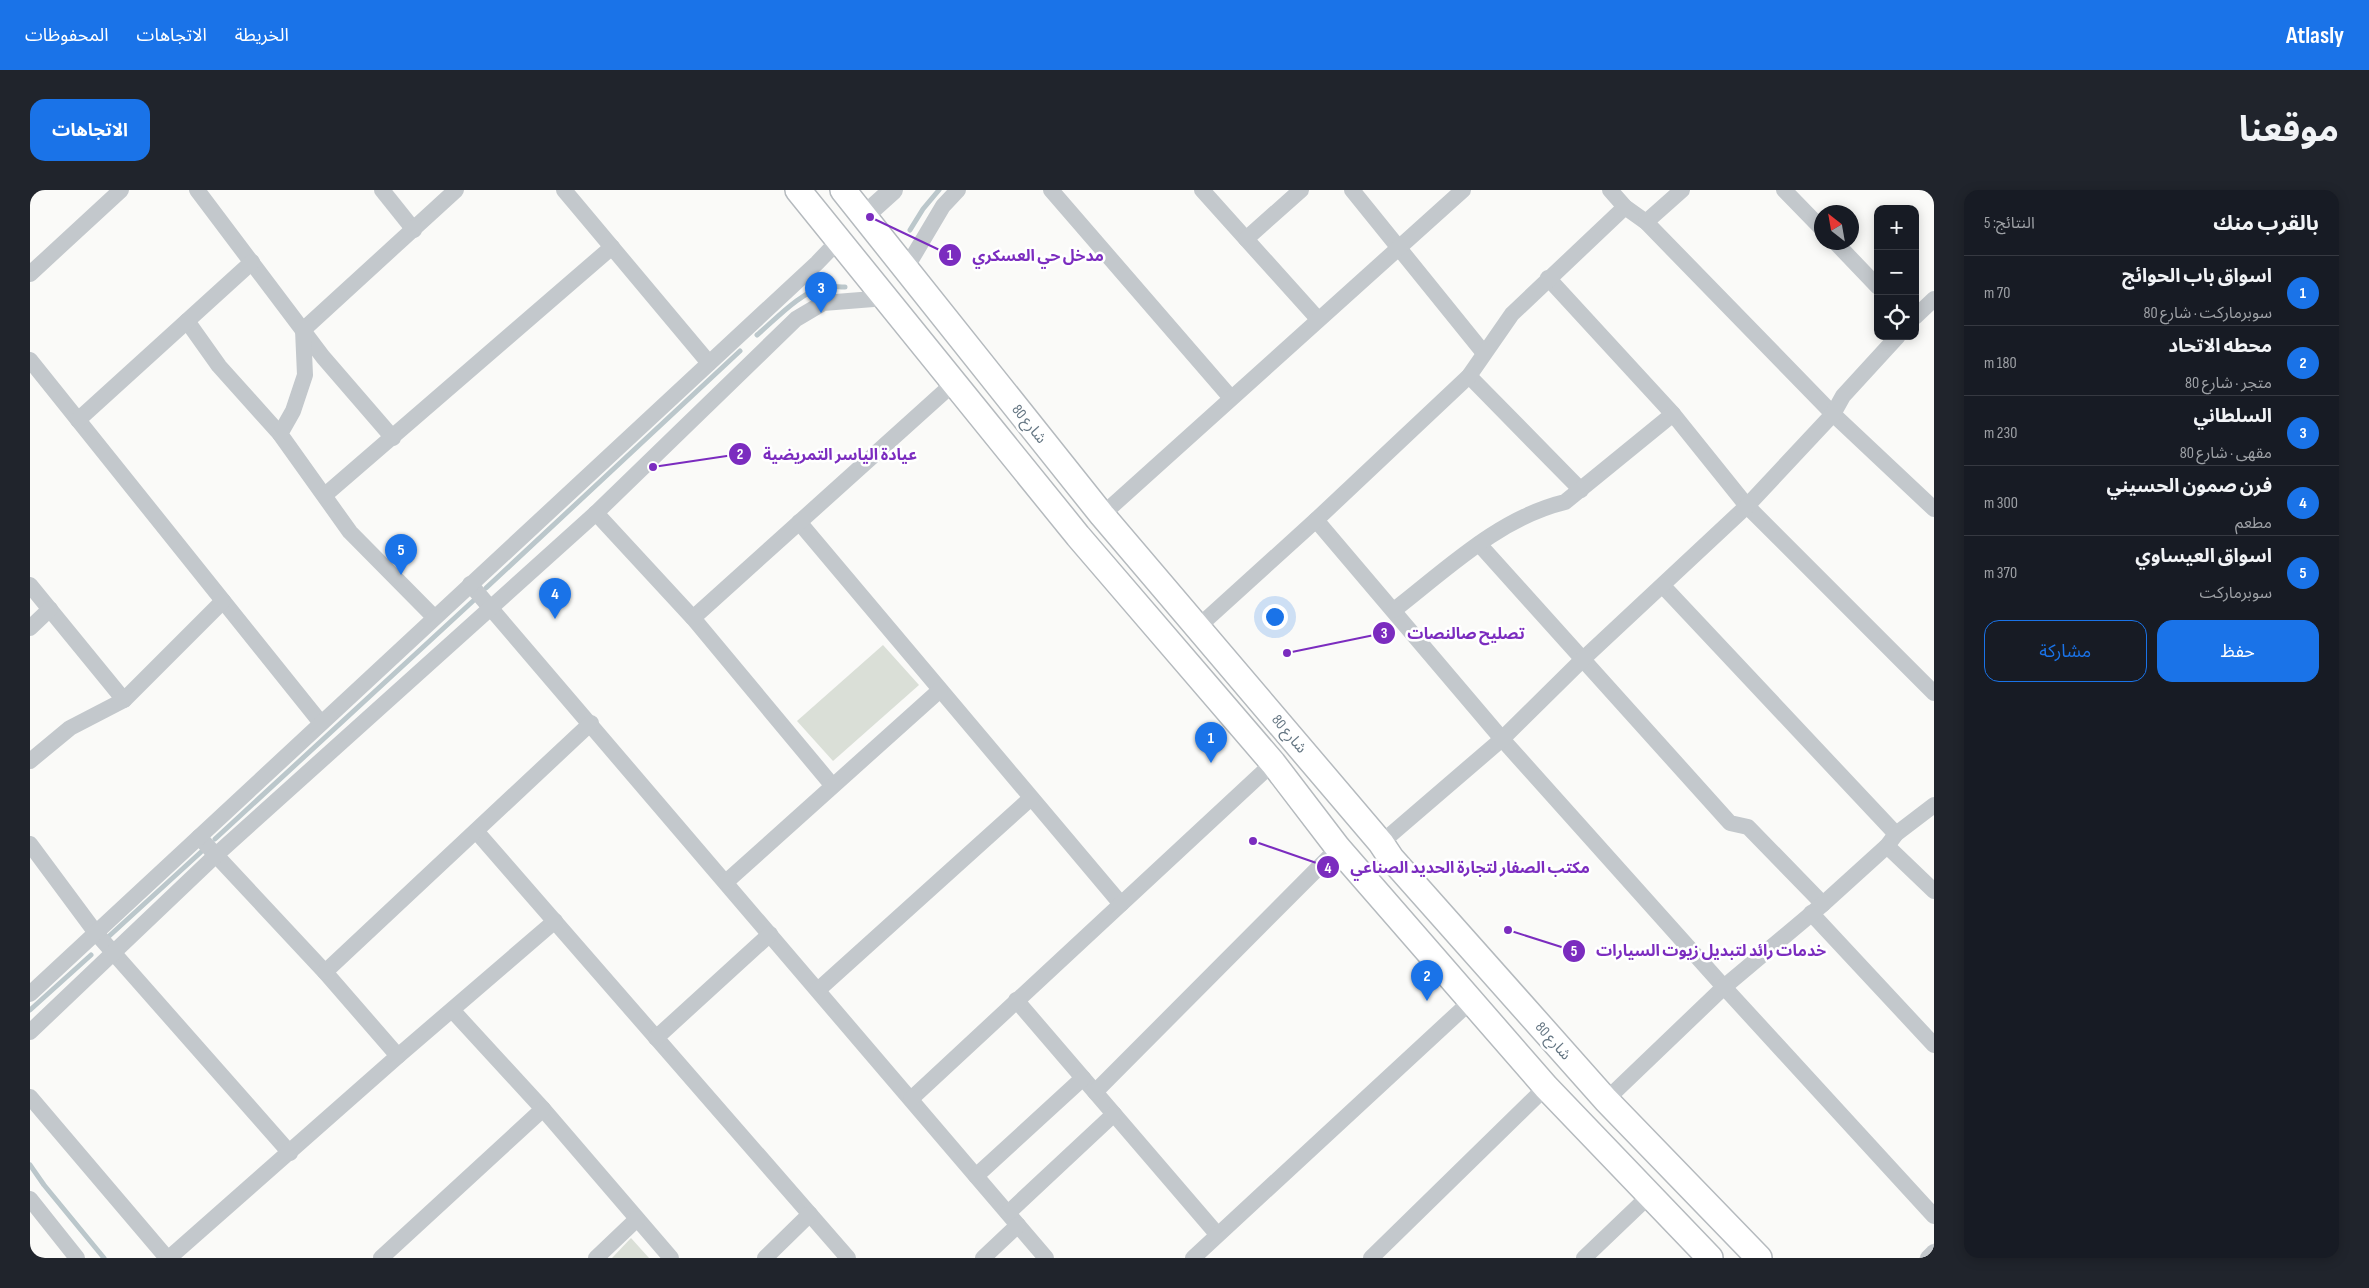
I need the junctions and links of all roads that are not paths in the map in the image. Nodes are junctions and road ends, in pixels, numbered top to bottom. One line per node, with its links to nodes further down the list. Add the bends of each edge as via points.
1 (121, 190): 30 (street)
2 (196, 190): 28 (street)
3 (382, 190): 22 (street)
4 (456, 190): 22 (street)
5 (564, 190): 25 (street)
6 (798, 190): 24 (main road, شارع 80)
7 (842, 190): 19 (main road, شارع 80)
8 (892, 190): 19 (street)
9 (958, 190): 29 (street, via 943,206)
10 (1051, 190): 47 (street)
11 (1202, 190): 23 (street)
12 (1301, 190): 23 (street)
13 (1352, 190): 26 (street)
14 (1463, 190): 26 (street)
15 (1610, 190): 18 (street)
16 (1682, 190): 21 (street)
17 (1784, 190): 20 (street)
18 (1625, 207): 21 (street); 31 (street)
19 (863, 217): 29 (main road, شارع 80)
20 (1814, 221)
21 (1646, 222): 49 (street)
22 (414, 230): 38 (street)
23 (1246, 239): 36 (street)
24 (839, 240): 33 (main road, شارع 80); 39 (street)
25 (612, 247): 44 (street); 52 (street)
26 (1399, 249): 36 (street); 41 (street)
27 (1843, 250): 32 (street)
28 (252, 262): 37 (street); 38 (street)
29 (905, 270): 58 (main road, شارع 80)
30 (30, 274)
31 (1548, 278): 41 (street, via 1512,314); 48 (street)
32 (1874, 283)
33 (886, 298): 42 (street, via 823,303 796,319); 46 (main road, شارع 80)
34 (1934, 299): 35 (street)
35 (1919, 313)
36 (1318, 319): 47 (street)
37 (187, 321): 50 (street); 51 (street, via 219,366)
38 (303, 330): 51 (street, via 305,375 293,411); 52 (street)
39 (740, 334): 42 (street); 44 (street)
40 (1894, 340): 49 (street, via 1843,396)
41 (1484, 352): 45 (street)
42 (760, 354): 57 (street)
43 (30, 360): 50 (street)
44 (709, 363): 62 (street)
45 (1468, 376): 53 (street); 59 (street)
46 (955, 382): 60 (street); 81 (main road, شارع 80, via 1078,536)
47 (1231, 398): 58 (street)
48 (1673, 414): 53 (street); 55 (street)
49 (1833, 414): 55 (street); 56 (street)
50 (78, 420): 65 (street)
51 (280, 434): 54 (street)
52 (393, 438): 54 (street)
53 (1581, 490): 61 (street, via 1565,502 1504,526)
54 (325, 495): 69 (street, via 350,532)
55 (1747, 506): 64 (street); 75 (street)
56 (1934, 509)
57 (596, 512): 66 (street); 70 (street)
58 (1102, 514): 71 (main road, شارع 80)
59 (1316, 520): 68 (street); 71 (street)
60 (799, 522): 70 (street); 74 (street)
61 (1479, 544): 68 (street); 73 (street)
62 (470, 584): 66 (street); 69 (street)
63 (30, 585): 67 (street)
64 (1662, 586): 73 (street); 87 (street)
65 (223, 601): 76 (street); 77 (street)
66 (490, 607): 78 (street); 91 (street)
67 (50, 610): 72 (street); 76 (street)
68 (1394, 610): 79 (street)
69 (434, 618): 77 (street)
70 (693, 618): 82 (street)
71 (1198, 627): 88 (main road, شارع 80)
72 (30, 628)
73 (1582, 660): 79 (street); 95 (street, via 1730,824 1748,827)
74 (940, 690): 82 (street); 83 (street)
75 (1934, 693)
76 (124, 700): 80 (street, via 70,728)
77 (321, 723): 86 (street)
78 (591, 723): 85 (street); 92 (street)
79 (1502, 739): 88 (street); 101 (street)
80 (30, 761)
81 (1273, 762): 90 (main road, شارع 80); 94 (street)
82 (832, 785): 92 (street)
83 (1031, 798): 94 (street); 102 (street)
84 (1934, 805): 87 (street)
85 (476, 831): 96 (street); 100 (street)
86 (199, 836): 91 (street); 97 (street)
87 (1892, 840): 93 (street); 95 (street)
88 (1381, 843): 116 (main road, شارع 80)
89 (30, 844): 97 (street)
90 (1338, 848): 105 (main road, شارع 80); 113 (street)
91 (216, 855): 99 (street); 100 (street)
92 (726, 882): 98 (street)
93 (1934, 891)
94 (1121, 904): 104 (street)
95 (1817, 909): 101 (street); 109 (street)
96 (554, 921): 106 (street); 108 (street)
97 (96, 933): 99 (street); 103 (street)
98 (770, 934): 102 (street); 108 (street)
99 (114, 954): 107 (street); 120 (street)
100 (325, 972): 110 (street)
101 (1724, 987): 116 (street); 127 (street)
102 (818, 990): 115 (street)
103 (30, 994)
104 (1016, 1000): 111 (street); 115 (street)
105 (1471, 1001): 112 (main road, شارع 80); 131 (street)
106 (453, 1011): 110 (street); 117 (street)
107 (30, 1032)
108 (656, 1038): 126 (street)
109 (1934, 1044)
110 (398, 1056): 120 (street)
111 (1083, 1078): 113 (street); 122 (street)
112 (1546, 1087): 121 (main road, شارع 80); 143 (street)
113 (1095, 1092): 118 (street)
114 (30, 1097): 134 (street)
115 (911, 1099): 122 (street)
116 (1606, 1100): 119 (main road, شارع 80)
117 (543, 1109): 128 (street); 135 (street)
118 (1114, 1114): 129 (street); 131 (street)
119 (1643, 1140): 121 (main road, via 1645,1157 1631,1167); 125 (main road, شارع 80)
120 (290, 1152): 134 (street)
121 (1622, 1165): 123 (main road, شارع 80)
122 (976, 1176): 129 (street)
123 (1650, 1195): 130 (main road, شارع 80); 144 (street)
124 (30, 1199): 133 (street)
125 (1701, 1200): 130 (main road, via 1686,1199 1679,1203 1675,1210); 146 (main road, شارع 80)
126 (810, 1214): 138 (street); 139 (street)
127 (1934, 1216)
128 (637, 1219): 136 (street); 137 (street)
129 (1013, 1219): 140 (street); 141 (street)
130 (1678, 1225): 145 (main road, شارع 80)
131 (1217, 1234): 142 (street)
132 (1934, 1252): 147 (street)
133 (74, 1257)
134 (168, 1258)
135 (381, 1258)
136 (596, 1258)
137 (671, 1258)
138 (764, 1258)
139 (848, 1258)
140 (983, 1258)
141 (1046, 1258)
142 (1193, 1258)
143 (1371, 1258)
144 (1584, 1258)
145 (1710, 1258)
146 (1759, 1258)
147 (1928, 1258)

